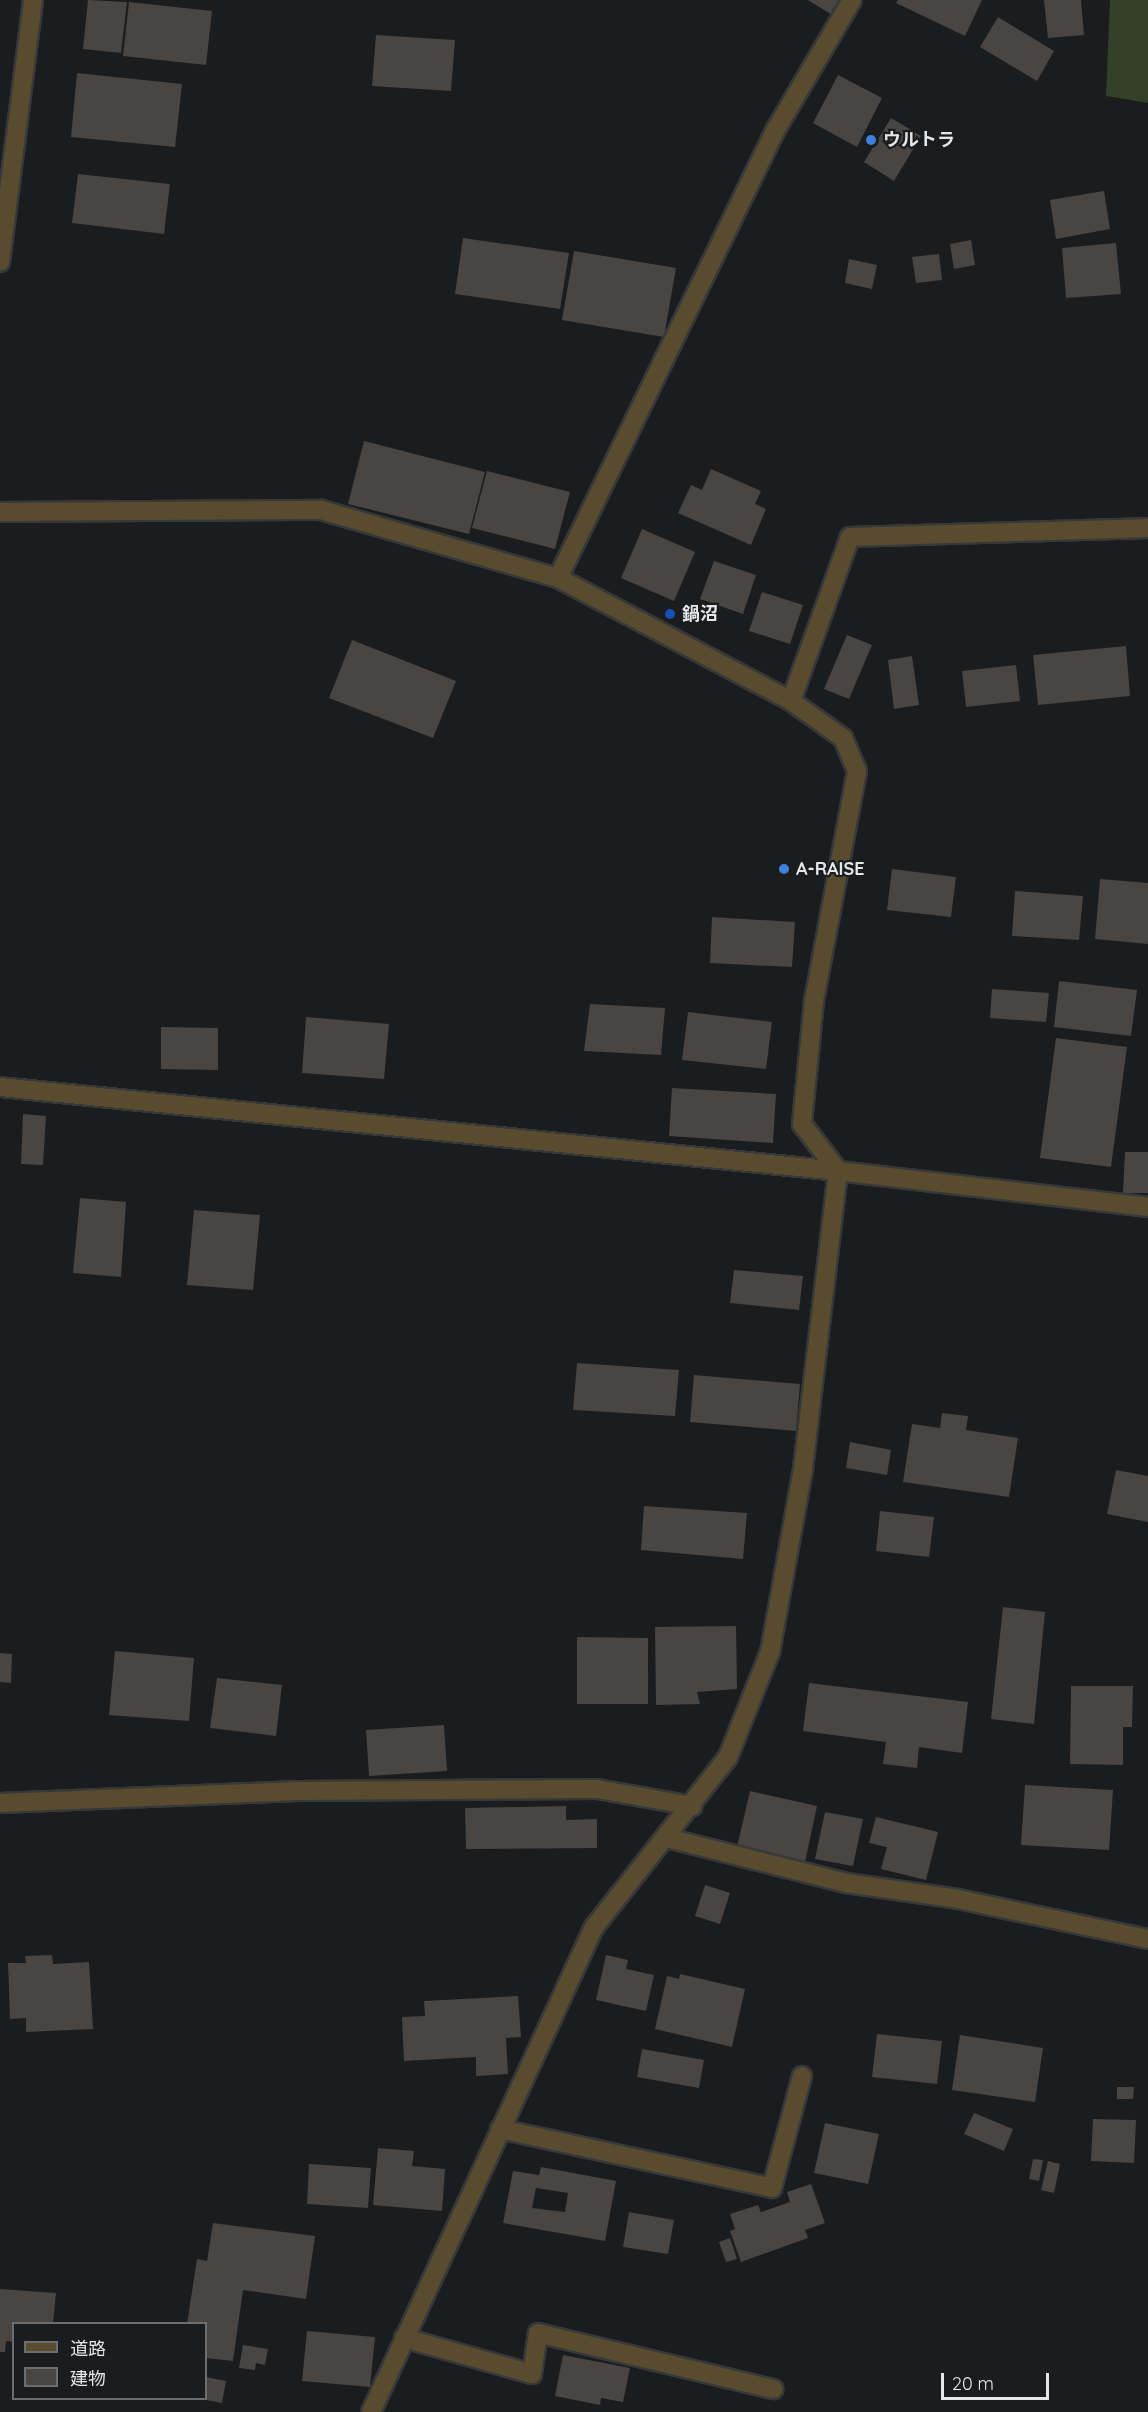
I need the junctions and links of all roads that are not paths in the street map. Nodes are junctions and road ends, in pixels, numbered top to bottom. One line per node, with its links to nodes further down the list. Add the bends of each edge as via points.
1 (33, 0): 3 (street)
2 (852, 0): 6 (street, via 775,130)
3 (0, 262)
4 (0, 512): 6 (street, via 321,510)
5 (1148, 528): 7 (street, via 849,537)
6 (558, 578): 7 (street)
7 (790, 701): 9 (street, via 843,738 857,771 814,1001 802,1124)
8 (0, 1087): 9 (street)
9 (838, 1171): 10 (street); 12 (street, via 803,1469 770,1652 728,1757)
10 (1148, 1207)
11 (0, 1803): 12 (street, via 298,1791 597,1789)
12 (692, 1806): 13 (street)
13 (667, 1838): 14 (street, via 846,1883 958,1899); 16 (street, via 594,1927)
14 (1148, 1939)
15 (802, 2076): 16 (street, via 772,2188)
16 (500, 2129): 17 (street)
17 (404, 2338): 18 (street, via 532,2374 538,2333); 19 (street)
18 (773, 2389)
19 (371, 2412)

